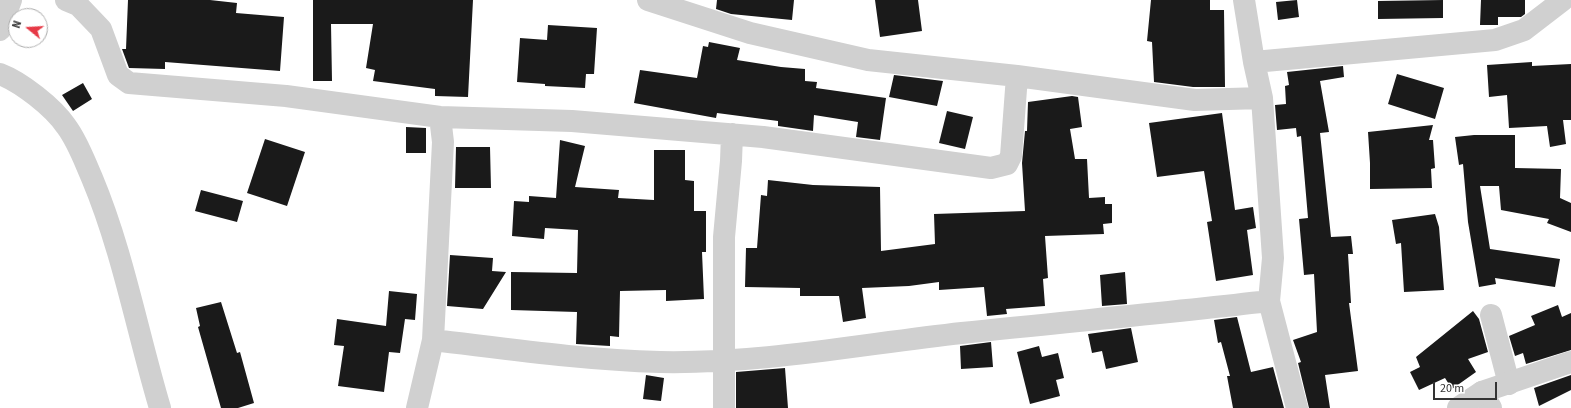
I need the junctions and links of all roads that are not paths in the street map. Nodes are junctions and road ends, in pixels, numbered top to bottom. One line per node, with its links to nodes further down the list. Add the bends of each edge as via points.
1 (66, 0): 9 (street, via 78,5 100,29 118,75 129,83 286,96)
2 (648, 0): 7 (street, via 750,33 868,60)
3 (1244, 0): 5 (street)
4 (1563, 0): 5 (street, via 1524,30 1495,40)
5 (1254, 62): 8 (street)
6 (0, 74): 18 (street, via 14,81 49,107 78,144 113,230)
7 (1018, 76): 8 (street, via 1195,100); 10 (street, via 1011,156 1007,164 1001,167 992,168)
8 (1262, 98): 11 (street, via 1273,258)
9 (440, 117): 10 (street, via 572,121); 13 (street, via 443,142)
10 (732, 134): 14 (street, via 724,237)
11 (1269, 301): 14 (street); 21 (street)
12 (1491, 315): 16 (street)
13 (433, 340): 14 (street, via 575,357 660,362); 19 (street)
14 (723, 361): 20 (street)
15 (1571, 362): 16 (street)
16 (1509, 384): 17 (street)
17 (1487, 400): 22 (street)
18 (160, 408)
19 (417, 408)
20 (724, 408)
21 (1297, 408)
22 (1458, 408)

